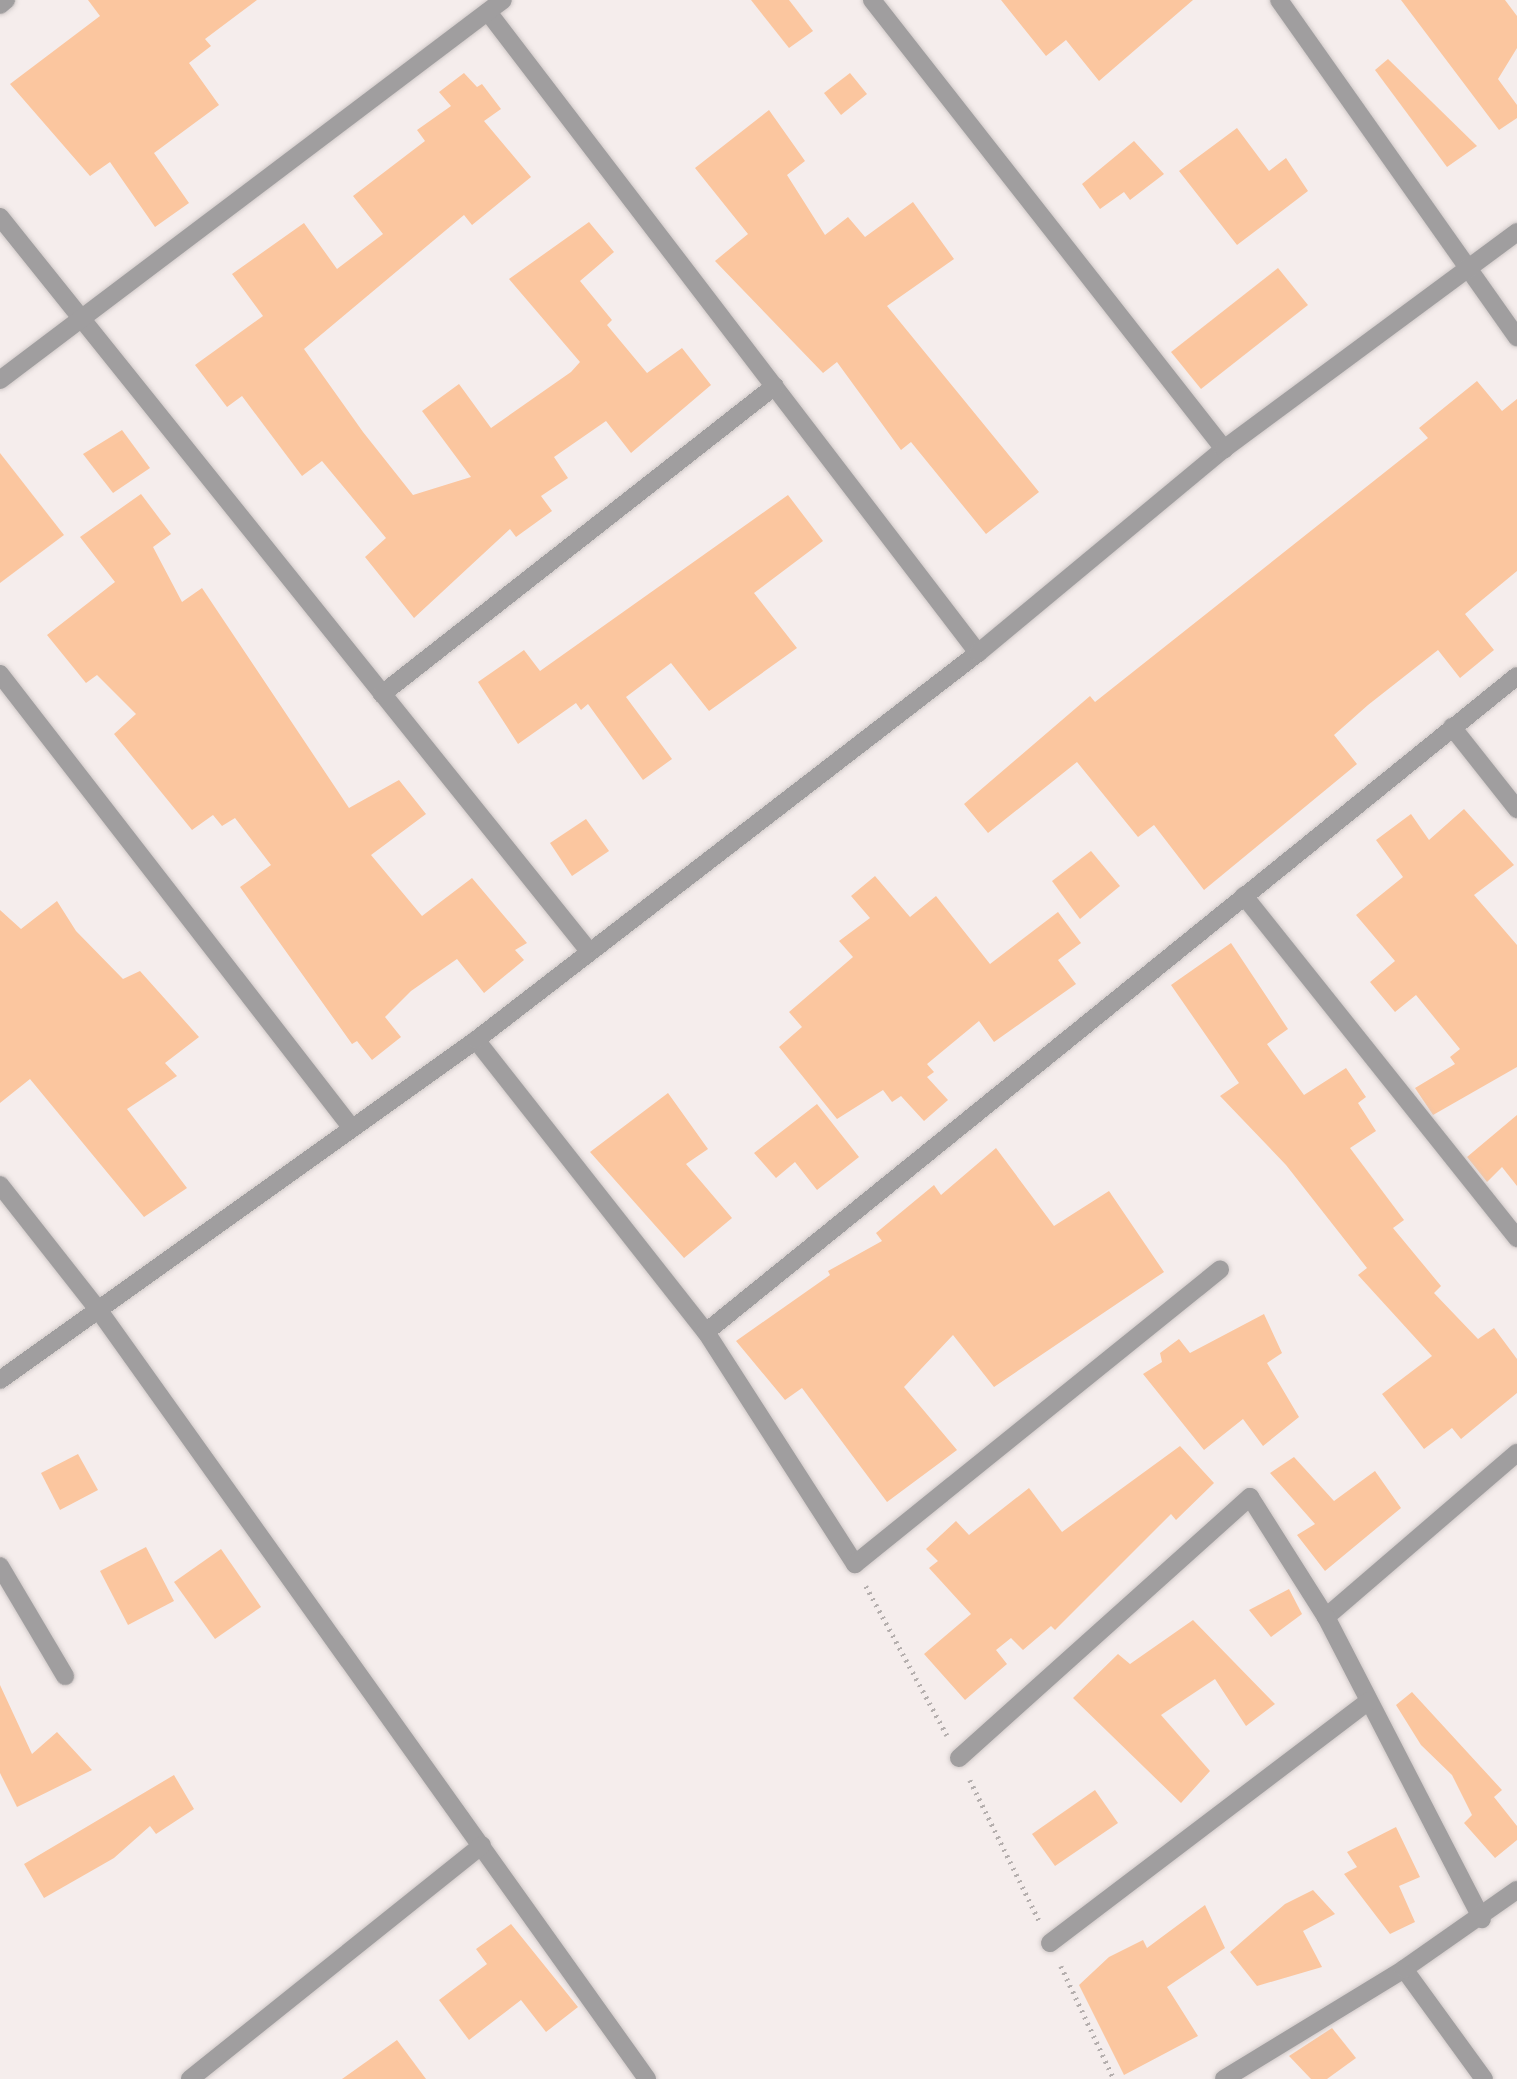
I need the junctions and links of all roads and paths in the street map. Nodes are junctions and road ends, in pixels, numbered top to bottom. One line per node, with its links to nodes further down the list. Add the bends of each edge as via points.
1 (6, 0): 5 (street)
2 (503, 0): 6 (street)
3 (872, 0): 14 (street)
4 (1279, 0): 9 (street)
5 (0, 5)
6 (488, 12): 10 (street); 13 (street)
7 (0, 217): 10 (street)
8 (1517, 232): 9 (street)
9 (1469, 273): 11 (street); 14 (street)
10 (80, 319): 12 (street); 18 (street)
11 (1517, 338)
12 (0, 380)
13 (775, 386): 15 (street); 18 (street)
14 (1224, 449): 15 (street)
15 (978, 653): 22 (street)
16 (0, 674): 24 (street)
17 (1517, 676): 19 (street)
18 (382, 694): 22 (street)
19 (1452, 727): 20 (street); 21 (street)
20 (1517, 809)
21 (1244, 897): 26 (street); 29 (street)
22 (588, 950): 23 (street)
23 (477, 1040): 24 (street); 29 (street)
24 (351, 1127): 28 (street)
25 (0, 1185): 28 (street)
26 (1517, 1238)
27 (1220, 1269): 32 (street)
28 (100, 1312): 30 (street); 38 (street)
29 (706, 1332): 32 (street)
30 (0, 1380)
31 (1517, 1453): 34 (street)
32 (855, 1564): 37 (path)
33 (0, 1566): 35 (street)
34 (1326, 1617): 36 (street); 37 (street, via 1250,1497)
35 (65, 1676)
36 (1369, 1702): 40 (street); 41 (street)
37 (959, 1758): 41 (path)
38 (482, 1845): 43 (street); 44 (street)
39 (1517, 1889): 40 (street)
40 (1482, 1919): 42 (street)
41 (1050, 1943): 45 (path)
42 (1404, 1969): 46 (street); 47 (street)
43 (190, 2079)
44 (646, 2079)
45 (1114, 2079)
46 (1224, 2079)
47 (1484, 2079)

